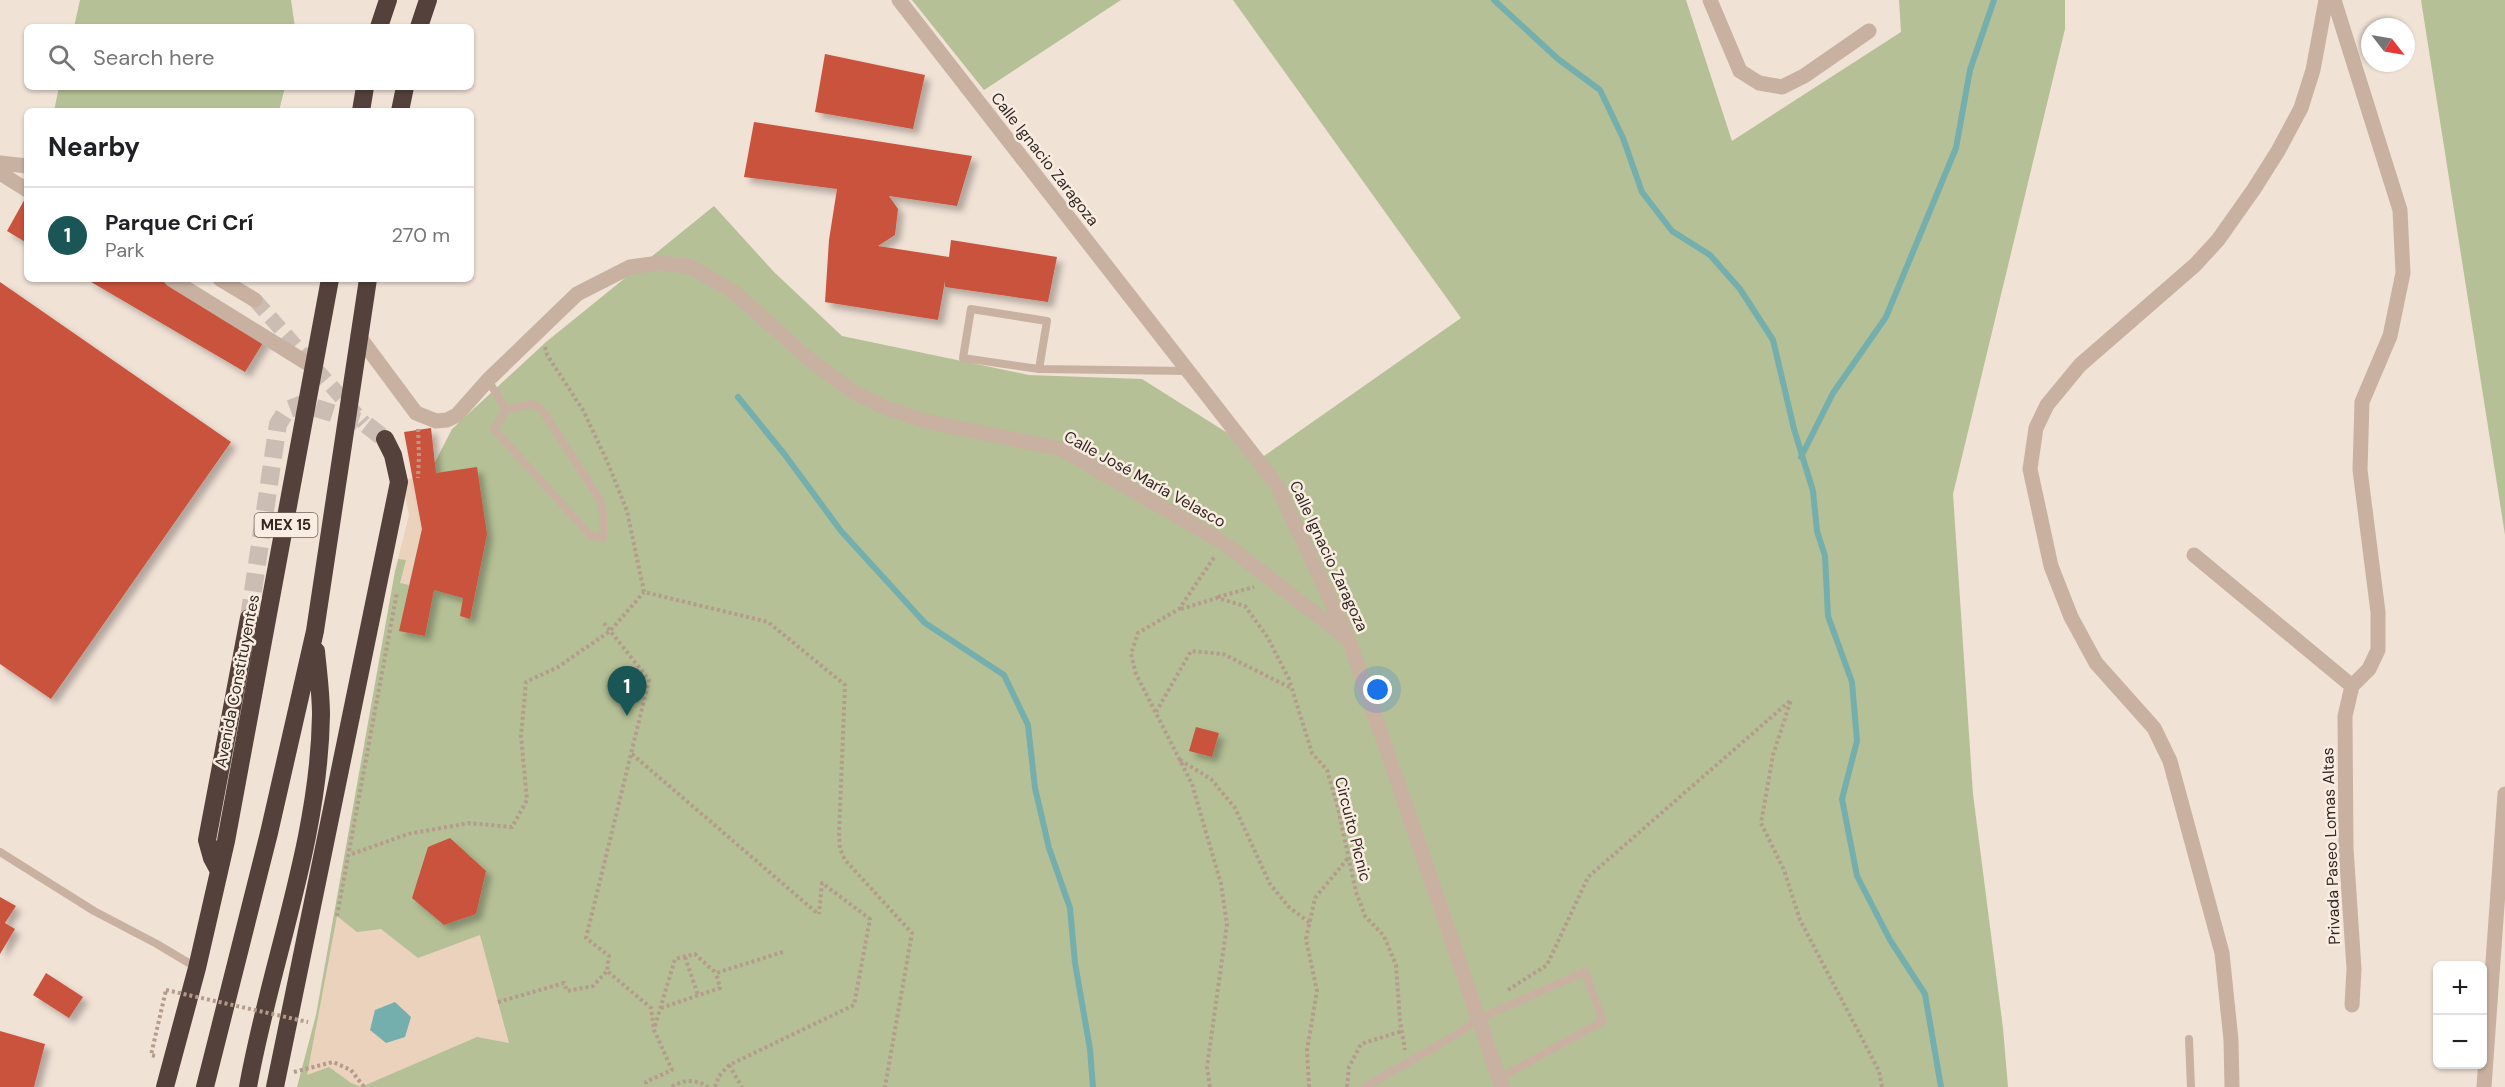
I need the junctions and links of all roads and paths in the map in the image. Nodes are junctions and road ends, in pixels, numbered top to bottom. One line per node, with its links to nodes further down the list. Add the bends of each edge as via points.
1 (388, 0): 7 (highway)
2 (428, 0): 8 (highway)
3 (899, 0): 27 (street, Calle Ignacio Zaragoza)
4 (1710, 0): 9 (street, via 1740,71 1759,83 1782,87)
5 (2326, 0): 94 (street, via 2313,70 2301,108 2266,170 2218,240 2195,265 2080,365 2047,405 2036,428 2030,469 2052,566 2071,617 2096,663 2154,728 2170,761 2222,953 2232,1040)
6 (2334, 0): 45 (street, via 2400,210 2403,273 2390,336 2362,402 2360,470 2378,612 2378,650 2369,669)
7 (380, 24)
8 (420, 24)
9 (1869, 31)
10 (364, 90): 12 (highway)
11 (404, 90): 13 (highway)
12 (362, 108)
13 (400, 108)
14 (0, 163): 15 (street)
15 (24, 166)
16 (0, 173): 17 (street)
17 (24, 188)
18 (176, 282): 25 (street)
19 (225, 282): 22 (street)
20 (329, 282): 25 (highway, Avenida Constituyentes / MEX 15)
21 (367, 282): 24 (highway, MEX 15)
22 (255, 300)
23 (540, 330): 28 (street, Calle José María Velasco); 33 (street, Calle José María Velasco, via 577,294 630,267 659,263 689,266 734,292 810,360 852,391 925,421 1061,449); 37 (path, via 547,355 583,410 627,511)
24 (358, 335): 30 (street); 42 (highway, MEX 15)
25 (315, 368): 54 (highway, Avenida Constituyentes / MEX 15)
26 (1039, 369): 26 (lane, via 963,358 971,309 1047,321); 27 (lane)
27 (1186, 371): 44 (street, Calle Ignacio Zaragoza, via 1277,485)
28 (488, 380): 29 (lane); 30 (street, Calle José María Velasco, via 457,415 447,420 436,422)
29 (506, 410): 29 (lane, via 494,429 590,535 603,538 600,500 546,416 538,406 530,404)
30 (416, 413): 32 (path)
31 (385, 440): 80 (highway, via 399,482)
32 (417, 484)
33 (1224, 543): 35 (street, Calle José María Velasco); 39 (path)
34 (2194, 555): 45 (street)
35 (1271, 580): 38 (path); 44 (street, Calle José María Velasco)
36 (399, 582): 55 (path)
37 (644, 592): 43 (path); 87 (path, via 768,622 845,685 840,849 845,860 912,933)
38 (1217, 598): 39 (path); 46 (path, Circuito Pícnic, via 1245,606 1268,638)
39 (1179, 609): 47 (path, via 1138,633 1131,654 1136,674)
40 (249, 618): 54 (highway, via 207,840)
41 (604, 623): 43 (path)
42 (315, 631): 78 (highway, MEX 15); 79 (highway, via 321,714 316,782 307,837)
43 (610, 631): 48 (path, via 649,680); 52 (path, via 558,667 525,682 521,736 527,800 512,827 470,823 408,834)
44 (1349, 640): 67 (street, Calle Ignacio Zaragoza)
45 (2352, 686): 65 (street, Privada Paseo Lomas Altas, via 2345,727)
46 (1292, 688): 47 (path, via 1223,654 1191,651); 53 (path, Circuito Pícnic, via 1312,753 1327,770)
47 (1156, 712): 49 (path)
48 (632, 754): 60 (path, via 586,938 609,956); 74 (path, via 819,914 822,883 870,919 854,1005)
49 (1180, 760): 56 (path, via 1210,779 1235,808 1270,884 1289,907); 88 (path, via 1192,784 1221,884 1227,924 1207,1067)
50 (2505, 794): 95 (street)
51 (0, 852): 59 (lane, via 94,911)
52 (352, 854)
53 (1349, 858): 56 (path, via 1315,898); 70 (path, Circuito Pícnic, via 1365,916 1384,936 1396,965)
54 (219, 871): 59 (highway, Avenida Constituyentes / MEX 15)
55 (337, 916)
56 (1310, 923): 89 (path, via 1306,939 1317,991 1306,1050)
57 (783, 952): 61 (path)
58 (685, 957): 61 (path, via 695,954); 63 (path); 66 (path, via 675,958)
59 (197, 968): 77 (highway, Avenida Constituyentes / MEX 15)
60 (607, 970): 64 (path, via 593,986 567,991 564,983); 69 (path, via 651,1008)
61 (716, 973): 63 (path, via 720,988)
62 (1507, 991): 92 (path, via 1547,965 1588,877 1791,700 1773,755 1761,823 1784,870 1800,920 1878,1071)
63 (698, 995): 66 (path)
64 (498, 1002)
65 (2352, 1005)
66 (661, 1008): 69 (path)
67 (1480, 1018): 73 (lane); 76 (street, Calle Ignacio Zaragoza); 76 (lane, via 1585,972 1603,1021)
68 (308, 1022): 72 (path, bridge, via 166,990)
69 (654, 1030): 82 (path, via 672,1070 646,1082)
70 (1402, 1031): 73 (path, Circuito Pícnic); 90 (path, via 1361,1044 1349,1067)
71 (2189, 1039): 93 (lane)
72 (151, 1055)
73 (1408, 1062): 91 (lane)
74 (729, 1065): 85 (path); 86 (path)
75 (295, 1073): 81 (path, via 333,1062 351,1070)
76 (1501, 1083)
77 (165, 1087)
78 (205, 1087)
79 (248, 1087)
80 (275, 1087)
81 (364, 1087)
82 (646, 1087)
83 (672, 1087): 84 (path, via 688,1080)
84 (708, 1087)
85 (715, 1087)
86 (742, 1087)
87 (885, 1087)
88 (1210, 1087)
89 (1309, 1087)
90 (1347, 1087)
91 (1365, 1087)
92 (1882, 1087)
93 (2191, 1087)
94 (2232, 1087)
95 (2484, 1087)

